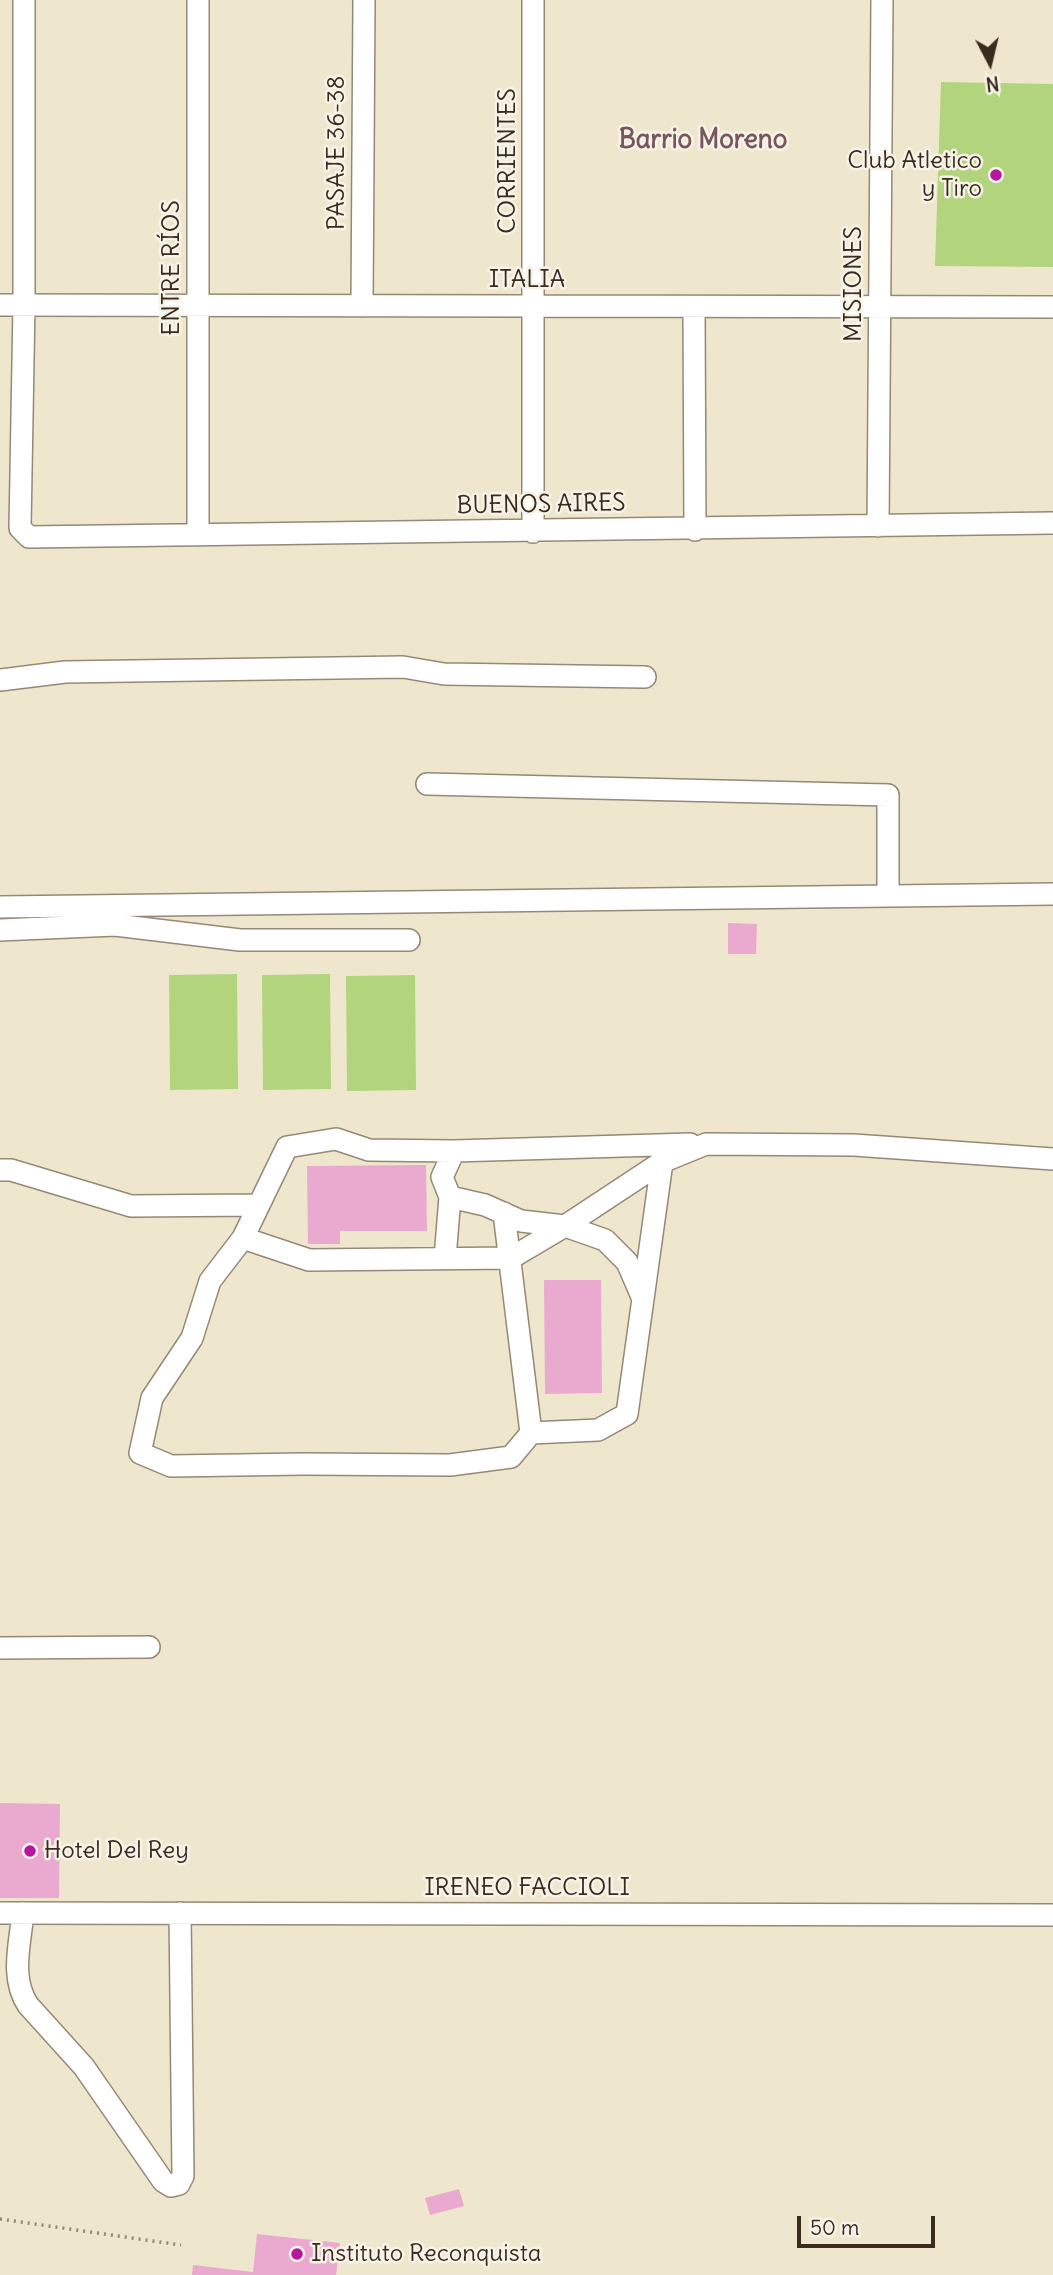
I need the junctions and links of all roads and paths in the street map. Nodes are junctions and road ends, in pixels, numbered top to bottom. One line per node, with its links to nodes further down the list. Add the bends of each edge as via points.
1 (24, 0): 7 (street)
2 (198, 0): 8 (street, ENTRE RÍOS)
3 (364, 0): 9 (street, PASAJE 36-38)
4 (533, 0): 10 (street, CORRIENTES)
5 (882, 0): 12 (street, MISIONES)
6 (0, 305): 7 (street, ITALIA)
7 (24, 305): 8 (street, ITALIA); 18 (street, BUENOS AIRES, via 20,528 29,537)
8 (198, 306): 9 (street, ITALIA); 18 (street, ENTRE RÍOS)
9 (362, 306): 10 (street, ITALIA)
10 (535, 307): 11 (street, ITALIA); 17 (street, CORRIENTES)
11 (694, 307): 12 (street, ITALIA); 16 (street)
12 (881, 307): 13 (street, ITALIA); 15 (street, MISIONES)
13 (1053, 307)
14 (1053, 523): 15 (street, BUENOS AIRES)
15 (878, 526): 16 (street, BUENOS AIRES)
16 (695, 530): 17 (street, BUENOS AIRES)
17 (533, 531): 18 (street, BUENOS AIRES)
18 (198, 536)
19 (645, 677): 20 (street, via 444,674 403,667 65,672)
20 (0, 680)
21 (427, 784): 23 (street, via 888,795)
22 (1053, 894): 23 (street)
23 (888, 896): 24 (street)
24 (0, 907)
25 (0, 930): 26 (street, via 115,925 240,940)
26 (409, 940)
27 (706, 1144): 28 (street); 29 (street, via 853,1145); 30 (street)
28 (454, 1151): 32 (street, via 442,1177); 33 (street, via 369,1150 336,1139 287,1147)
29 (1053, 1159)
30 (662, 1162): 35 (street); 39 (street)
31 (0, 1170): 33 (street, via 131,1206)
32 (450, 1197): 34 (street); 37 (street)
33 (259, 1205): 36 (street)
34 (504, 1213): 35 (street, via 521,1221); 38 (street)
35 (565, 1226): 38 (street); 39 (street, via 605,1240 627,1262)
36 (243, 1238): 37 (street, via 309,1260); 40 (street, via 209,1281 192,1338 152,1398 140,1453 171,1466 450,1465 511,1457)
37 (446, 1258): 38 (street)
38 (511, 1258): 40 (street)
39 (643, 1298): 40 (street, via 626,1414 598,1430)
40 (531, 1433)
41 (149, 1647): 42 (street)
42 (0, 1648)
43 (0, 1913): 44 (street, IRENEO FACCIOLI)
44 (23, 1913): 45 (street, IRENEO FACCIOLI); 45 (street, via 17,1979 21,1994 83,2067 171,2186 183,2176)
45 (180, 1913): 46 (street, IRENEO FACCIOLI)
46 (1053, 1915)
47 (0, 2219): 48 (path)
48 (181, 2245)

